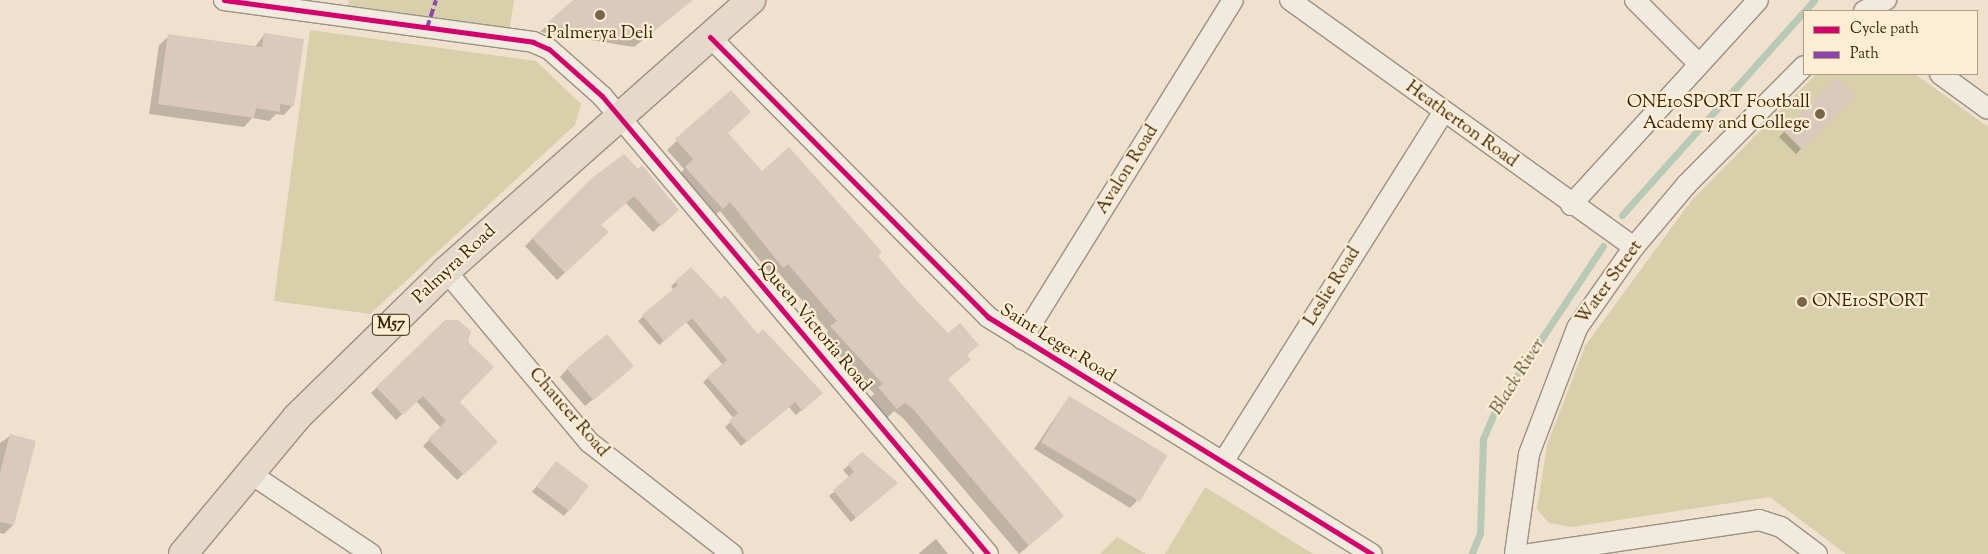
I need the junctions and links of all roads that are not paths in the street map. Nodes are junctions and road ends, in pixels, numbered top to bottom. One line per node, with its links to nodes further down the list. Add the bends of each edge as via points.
1 (224, 0): 15 (street, Queen Victoria Road, via 533,42 577,72)
2 (751, 0): 9 (main road, Palmyra Road / M57)
3 (1234, 0): 19 (street, Avalon Road)
4 (1290, 0): 14 (street, Heatherton Road)
5 (1635, 0): 10 (street)
6 (1758, 0): 10 (street)
7 (1886, 0): 8 (street)
8 (1866, 10)
9 (710, 37): 15 (main road, Palmyra Road / M57); 19 (street, Saint Leger Road, via 972,305)
10 (1697, 62): 16 (street, via 1661,110)
11 (1803, 67): 17 (street, Water Street, via 1687,184)
12 (1941, 75): 13 (street)
13 (1988, 109)
14 (1443, 113): 16 (street, Heatherton Road); 20 (street, Leslie Road)
15 (620, 117): 18 (main road, Palmyra Road / M57); 25 (street, Queen Victoria Road)
16 (1571, 205): 17 (street, Heatherton Road)
17 (1634, 247): 27 (street, Water Street, via 1576,328 1542,414 1529,454)
18 (446, 271): 21 (main road, Palmyra Road / M57, via 297,417); 24 (street, Chaucer Road, via 589,442)
19 (1022, 339): 20 (street, Saint Leger Road)
20 (1223, 462): 26 (street, Saint Leger Road)
21 (248, 472): 22 (main road, Palmyra Road / M57); 23 (street)
22 (183, 554)
23 (371, 554)
24 (732, 554)
25 (988, 554)
26 (1372, 554)
27 (1515, 554)
28 (1530, 554): 29 (street, via 1608,539 1759,520 1781,527)
29 (1817, 554)

